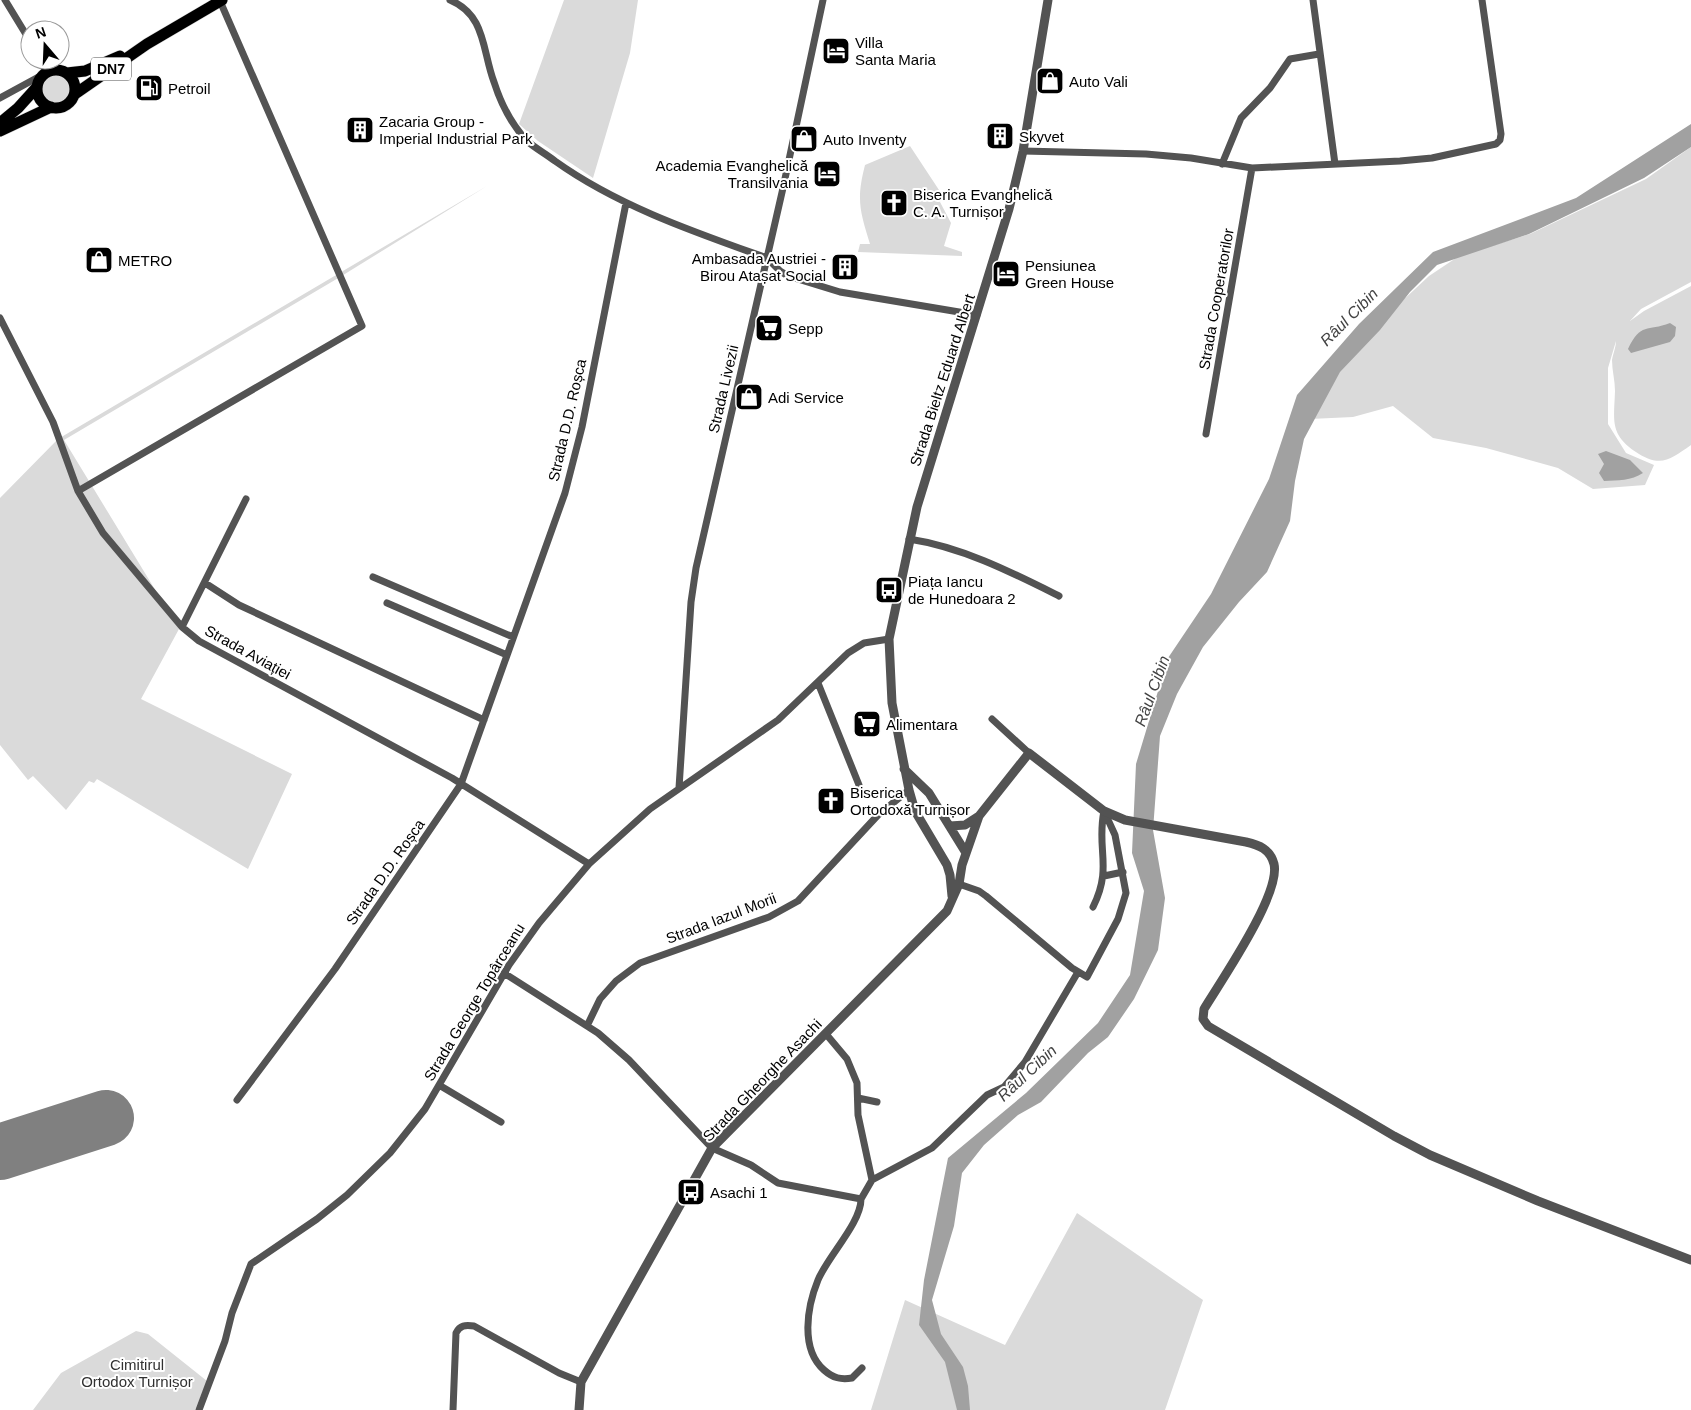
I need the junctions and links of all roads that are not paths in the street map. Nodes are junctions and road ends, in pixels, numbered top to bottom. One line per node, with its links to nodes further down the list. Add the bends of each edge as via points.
1 (5, 0): 8 (street)
2 (450, 0): 25 (street, via 462,5 474,19 483,40 493,82 514,126 529,142 577,177)
3 (823, 0): 26 (street, Strada Livezii)
4 (1048, 0): 21 (street, Strada Bieltz Eduard Albert)
5 (1313, 0): 10 (street)
6 (1482, 0): 23 (street, via 1500,140 1496,144 1432,158)
7 (221, 1): 9 (main road, DN7); 30 (street, via 362,326)
8 (20, 25)
9 (147, 44): 13 (main road, DN7, via 94,68); 16 (main road, DN7)
10 (1320, 54): 22 (street, via 1290,59 1270,88 1241,118); 23 (street)
11 (45, 70): 12 (street)
12 (46, 73): 13 (main road, DN7, via 58,70); 14 (street); 15 (main road)
13 (68, 73): 16 (main road, DN7, via 75,82)
14 (25, 83): 15 (street, via 33,83); 17 (street)
15 (37, 87): 18 (main road, via 40,100); 19 (main road)
16 (75, 94): 18 (main road, DN7, via 64,107)
17 (0, 98)
18 (51, 108): 20 (main road, DN7)
19 (0, 122)
20 (0, 130)
21 (1023, 151): 22 (street, via 1146,154); 27 (street, Strada Bieltz Eduard Albert)
22 (1222, 164): 24 (street)
23 (1335, 164): 24 (street)
24 (1252, 168): 29 (street, Strada Cooperatorilor)
25 (626, 203): 26 (street); 38 (street, Strada D.D. Roșca, via 582,427 565,493)
26 (767, 258): 27 (street, via 788,276 840,292); 48 (street, Strada Livezii, via 696,568)
27 (977, 315): 32 (street, Strada Bieltz Eduard Albert)
28 (0, 318): 30 (street, Strada Aviației, via 53,422)
29 (1206, 434)
30 (78, 491): 37 (street, Strada Aviației, via 103,533)
31 (246, 499): 34 (street)
32 (909, 539): 35 (street, via 970,555); 39 (street, Strada Bieltz Eduard Albert)
33 (373, 577): 38 (street)
34 (204, 583): 37 (street); 43 (street, via 239,604)
35 (1059, 596)
36 (387, 603): 40 (street)
37 (182, 627): 46 (street, Strada Aviației, via 199,642)
38 (513, 637): 40 (street, Strada D.D. Roșca)
39 (889, 639): 41 (street, Strada George Topârceanu, via 858,646); 45 (street, Strada Bieltz Eduard Albert, via 892,703)
40 (507, 655): 43 (street, Strada D.D. Roșca)
41 (818, 683): 47 (street); 48 (street, Strada George Topârceanu, via 778,720)
42 (992, 719): 44 (street)
43 (484, 720): 46 (street, Strada D.D. Roșca)
44 (1030, 753): 50 (street); 51 (street)
45 (904, 769): 49 (street, Strada Bieltz Eduard Albert); 52 (street, via 928,793)
46 (461, 784): 54 (street, Strada Aviației); 66 (street, Strada D.D. Roșca, via 335,969)
47 (859, 785)
48 (679, 788): 54 (street, Strada George Topârceanu, via 650,809)
49 (909, 790): 58 (street, Strada Bieltz Eduard Albert, via 915,811 947,866); 62 (street, Strada Iazul Morii, via 878,815 798,901 768,917 640,963 616,981 600,1000)
50 (1104, 811): 55 (street, via 1113,828); 56 (street, via 1101,832); 72 (street, via 1125,820 1260,846 1267,850 1274,863 1274,877 1265,904 1204,1009 1203,1018 1208,1026 1430,1155 1520,1194)
51 (979, 816): 52 (street, via 965,825); 53 (street, Strada Gheorghe Asachi)
52 (950, 826): 53 (street)
53 (966, 853): 57 (street, Strada Gheorghe Asachi)
54 (589, 864): 61 (street, Strada George Topârceanu, via 539,923)
55 (1123, 872): 56 (street); 60 (street, via 1124,903 1118,919 1087,977)
56 (1104, 876): 59 (street)
57 (959, 884): 58 (street, Strada Gheorghe Asachi); 60 (street, via 986,896)
58 (952, 902): 63 (street, Strada Gheorghe Asachi, via 938,921)
59 (1093, 907)
60 (1078, 972): 70 (street, via 1025,1062 1004,1086 987,1095 932,1148)
61 (504, 973): 62 (street); 64 (street, Strada George Topârceanu)
62 (587, 1026): 69 (street, via 629,1060)
63 (826, 1034): 65 (street, via 850,1064); 69 (street, Strada Gheorghe Asachi)
64 (439, 1085): 68 (street); 75 (street, Strada George Topârceanu, via 426,1109 369,1175 317,1219 251,1264)
65 (858, 1098): 67 (street); 70 (street, via 858,1115)
66 (237, 1100)
67 (877, 1102)
68 (501, 1122)
69 (712, 1148): 71 (street, via 751,1165 778,1183); 74 (street, Strada Gheorghe Asachi)
70 (872, 1180): 71 (street)
71 (861, 1199): 73 (street, via 858,1214 818,1280 808,1342 822,1369 836,1378 852,1378)
72 (1691, 1260)
73 (862, 1368)
74 (581, 1382): 76 (street, via 474,1326 465,1325 456,1333); 77 (street)
75 (199, 1410)
76 (453, 1410)
77 (579, 1410)

